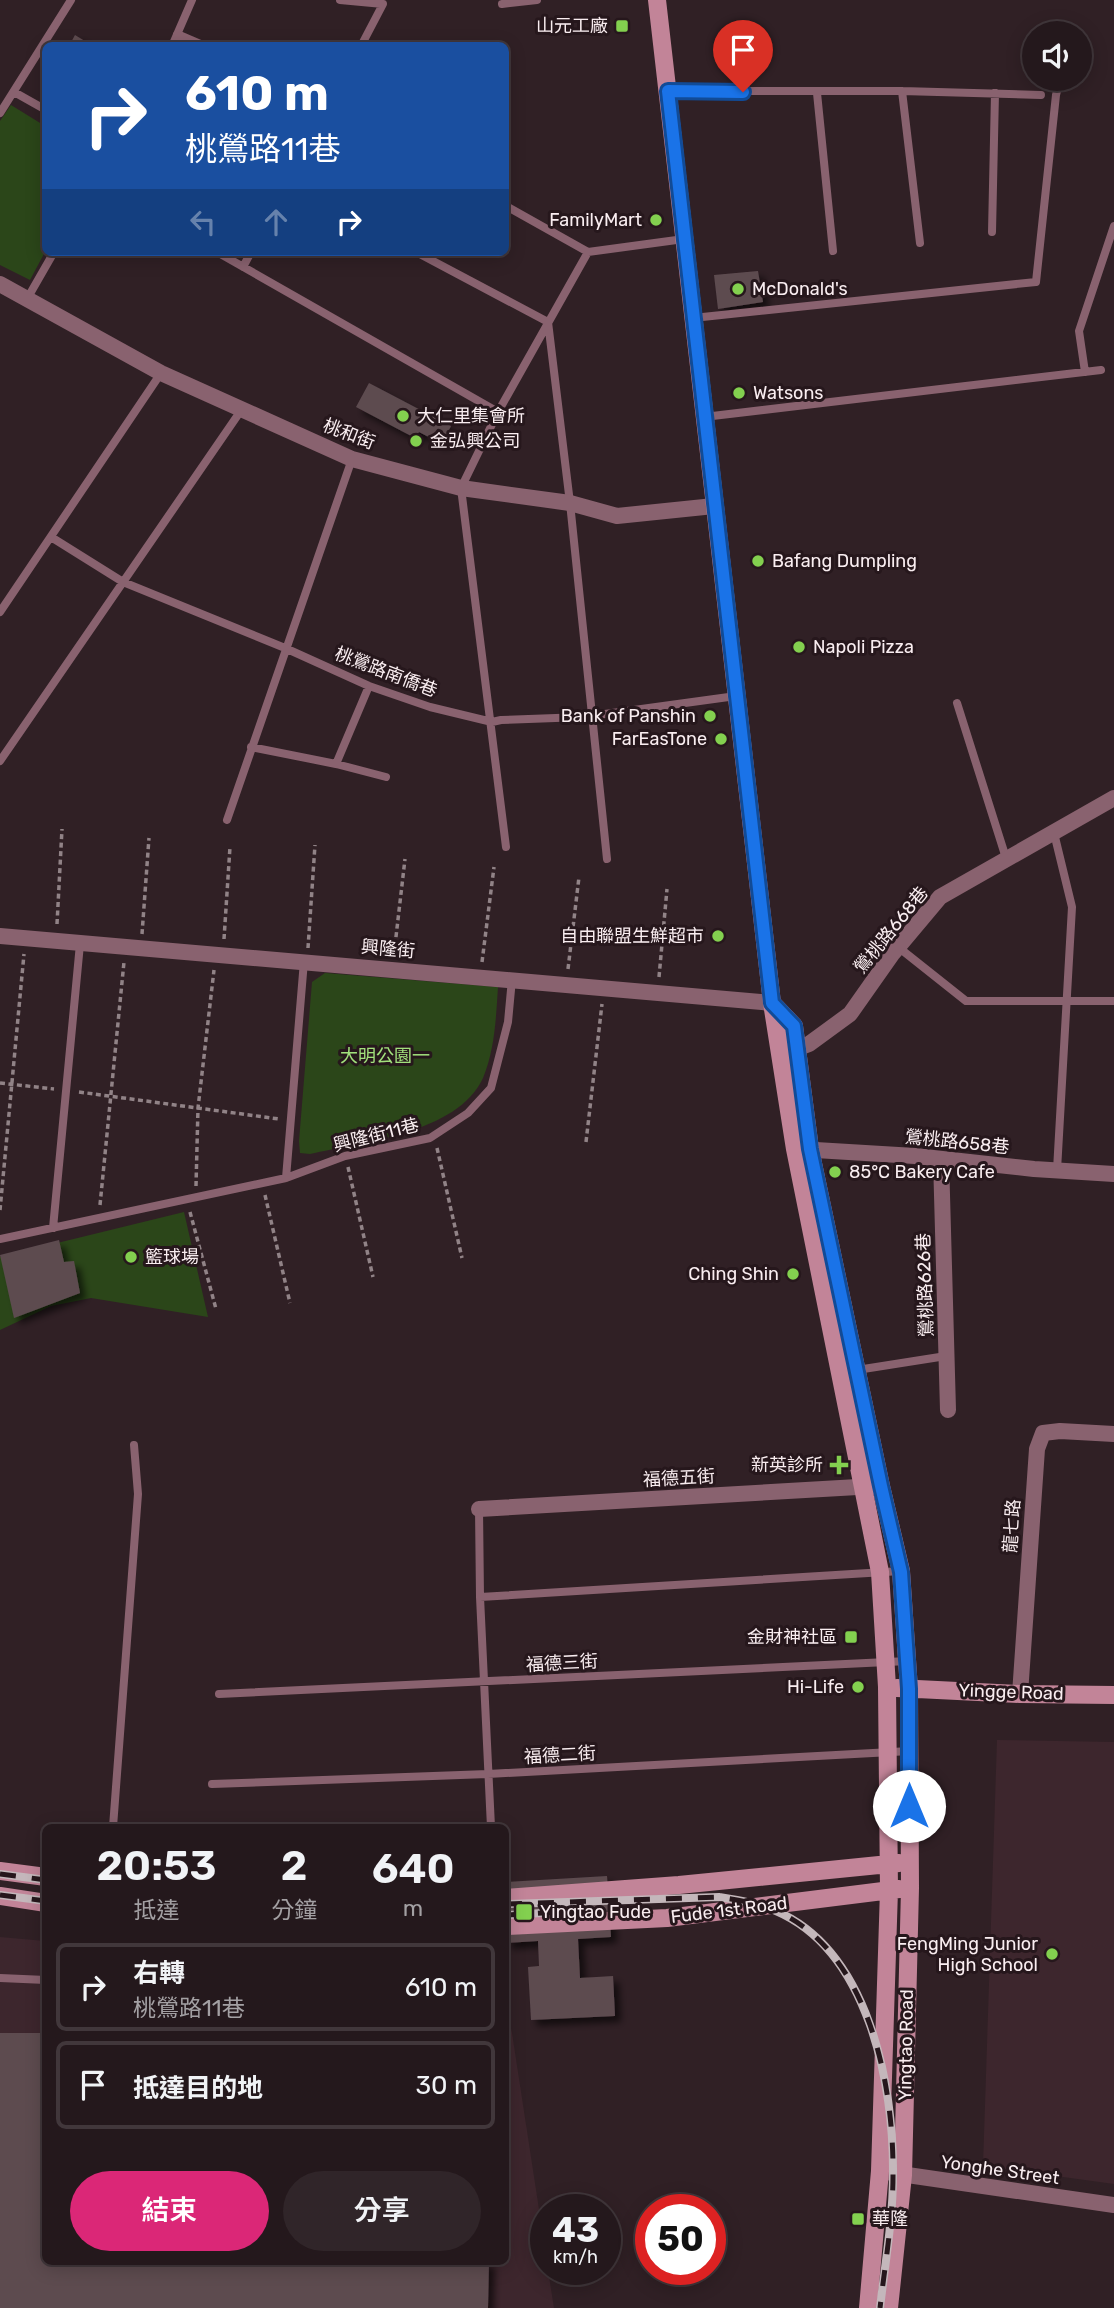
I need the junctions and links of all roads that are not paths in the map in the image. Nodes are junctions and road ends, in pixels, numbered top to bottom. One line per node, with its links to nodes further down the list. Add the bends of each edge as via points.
1 (71, 0): 8 (lane)
2 (192, 0): 7 (lane)
3 (340, 0): 11 (lane, via 383,4)
4 (537, 0): 6 (lane)
5 (657, 0): 13 (main road)
6 (502, 4)
7 (177, 34): 9 (lane); 10 (lane)
8 (45, 42)
9 (174, 42)
10 (196, 42)
11 (363, 42)
12 (42, 47): 16 (lane)
13 (668, 91): 17 (lane); 25 (main road)
14 (902, 91): 17 (lane); 18 (lane); 26 (lane)
15 (1057, 91): 36 (lane, via 1036,282)
16 (14, 92): 20 (lane); 21 (lane)
17 (817, 93): 27 (lane)
18 (995, 93): 19 (lane); 24 (lane)
19 (1041, 94)
20 (42, 108)
21 (0, 113)
22 (509, 208): 28 (lane)
23 (1114, 226): 39 (lane, via 1079,331)
24 (992, 232)
25 (684, 239): 28 (lane); 36 (main road)
26 (919, 243)
27 (833, 251)
28 (588, 252): 37 (lane)
29 (52, 256): 35 (lane)
30 (224, 256): 33 (lane)
31 (249, 256): 33 (lane)
32 (423, 256): 37 (lane)
33 (243, 267): 42 (lane)
34 (0, 284): 35 (street, 桃和街)
35 (27, 299): 40 (street, 桃和街)
36 (693, 318): 43 (main road)
37 (548, 323): 42 (lane); 46 (lane)
38 (1101, 370): 39 (lane)
39 (1085, 372): 43 (lane)
40 (161, 373): 41 (street, 桃和街); 48 (lane)
41 (242, 409): 44 (street, 桃和街); 49 (lane)
42 (498, 412): 45 (lane)
43 (704, 417): 47 (main road)
44 (352, 459): 45 (street, 桃和街); 51 (lane)
45 (461, 488): 46 (street, 桃和街); 56 (lane)
46 (570, 503): 47 (street, 桃和街, via 617,516); 55 (lane)
47 (714, 506): 53 (main road)
48 (51, 537): 49 (lane, 桃鶯路南僑巷); 50 (lane)
49 (123, 582): 51 (lane, 桃鶯路南僑巷); 58 (lane)
50 (0, 612)
51 (285, 648): 52 (lane, 桃鶯路南僑巷); 57 (lane)
52 (369, 686): 56 (lane, 桃鶯路南僑巷); 59 (lane)
53 (736, 696): 55 (lane, 桃鶯路南僑巷); 74 (main road)
54 (957, 703): 65 (lane)
55 (593, 716): 56 (lane, 桃鶯路南僑巷); 66 (lane)
56 (492, 722): 64 (lane)
57 (251, 747): 59 (lane); 62 (lane)
58 (0, 761)
59 (337, 764): 60 (lane)
60 (386, 777)
61 (1114, 798): 63 (street, 鶯桃路668巷)
62 (227, 820)
63 (1054, 831): 65 (street, 鶯桃路668巷); 72 (lane, via 1072,907)
64 (506, 847)
65 (1006, 858): 69 (street, 鶯桃路668巷, via 940,897)
66 (607, 859)
67 (0, 936): 68 (street, 興隆街)
68 (79, 944): 70 (street, 興隆街); 81 (lane)
69 (898, 947): 72 (lane, via 966,1001); 75 (street, 鶯桃路668巷, via 850,1014 809,1044)
70 (306, 961): 71 (street, 興隆街); 80 (lane)
71 (512, 979): 74 (street, 興隆街); 80 (lane, 興隆街11巷, via 508,1022 491,1088 468,1113 430,1138 345,1156)
72 (1067, 1001): 73 (lane); 78 (lane)
73 (1114, 1001)
74 (772, 1003): 75 (main road, Yingtao Road, via 794,1026)
75 (789, 1052): 76 (main road, Yingtao Road)
76 (803, 1149): 77 (street, 鶯桃路658巷); 84 (main road, Yingtao Road); 88 (main road, Yingtao Road)
77 (941, 1159): 78 (street, 鶯桃路658巷); 83 (street, 鶯桃路626巷)
78 (1057, 1170): 79 (street, 鶯桃路658巷)
79 (1114, 1174)
80 (286, 1178): 81 (lane, 興隆街11巷)
81 (53, 1228): 82 (lane, 興隆街11巷)
82 (0, 1239)
83 (946, 1356): 84 (lane); 85 (street, 鶯桃路626巷)
84 (857, 1370): 88 (main road, Yingtao Road)
85 (948, 1410)
86 (1114, 1434): 99 (street, 龍七路, via 1043,1433 1037,1449)
87 (134, 1445): 105 (lane, via 138,1494)
88 (872, 1486): 89 (street, 福德五街); 90 (main road, Yingtao Road); 91 (main road, Yingtao Road)
89 (479, 1509): 92 (lane)
90 (880, 1572): 91 (lane); 92 (lane); 94 (main road, Yingtao Road)
91 (901, 1572): 93 (main road, Yingtao Road)
92 (480, 1597): 95 (lane)
93 (908, 1661): 94 (lane, 福德三街); 97 (main road, Yingtao Road)
94 (886, 1662): 95 (lane, 福德三街); 96 (main road, Yingtao Road)
95 (484, 1683): 98 (lane, 福德三街); 103 (lane)
96 (887, 1688): 97 (main road, Yingge Road); 102 (main road, Yingtao Road)
97 (909, 1689): 99 (main road, Yingge Road); 101 (main road, Yingtao Road)
98 (219, 1694)
99 (1020, 1694): 100 (main road, Yingge Road)
100 (1114, 1695)
101 (909, 1751): 102 (lane, 福德二街); 107 (main road, Yingtao Road)
102 (889, 1752): 103 (lane, 福德二街); 108 (main road, Yingtao Road)
103 (488, 1774): 104 (lane, 福德二街); 106 (lane)
104 (212, 1784)
105 (113, 1824)
106 (491, 1824)
107 (909, 1862): 108 (main road, Fude 1st Road); 111 (main road, Yingtao Road)
108 (889, 1864): 112 (main road, Yingtao Road); 114 (main road, Fude 1st Road)
109 (0, 1871): 110 (main road)
110 (42, 1876)
111 (910, 1888): 112 (main road, Fude 1st Road); 120 (main road, Yingtao Road)
112 (889, 1889): 116 (main road, Fude 1st Road, via 667,1918); 119 (main road, Yingtao Road)
113 (0, 1896): 115 (main road)
114 (509, 1898)
115 (42, 1902)
116 (509, 1926)
117 (0, 1978): 118 (lane)
118 (42, 1980)
119 (880, 2171): 120 (street, Yonghe Street); 122 (main road, Yingtao Road)
120 (903, 2175): 121 (street, Yonghe Street); 123 (main road, Yingtao Road)
121 (1114, 2205)
122 (868, 2308)
123 (889, 2308)

